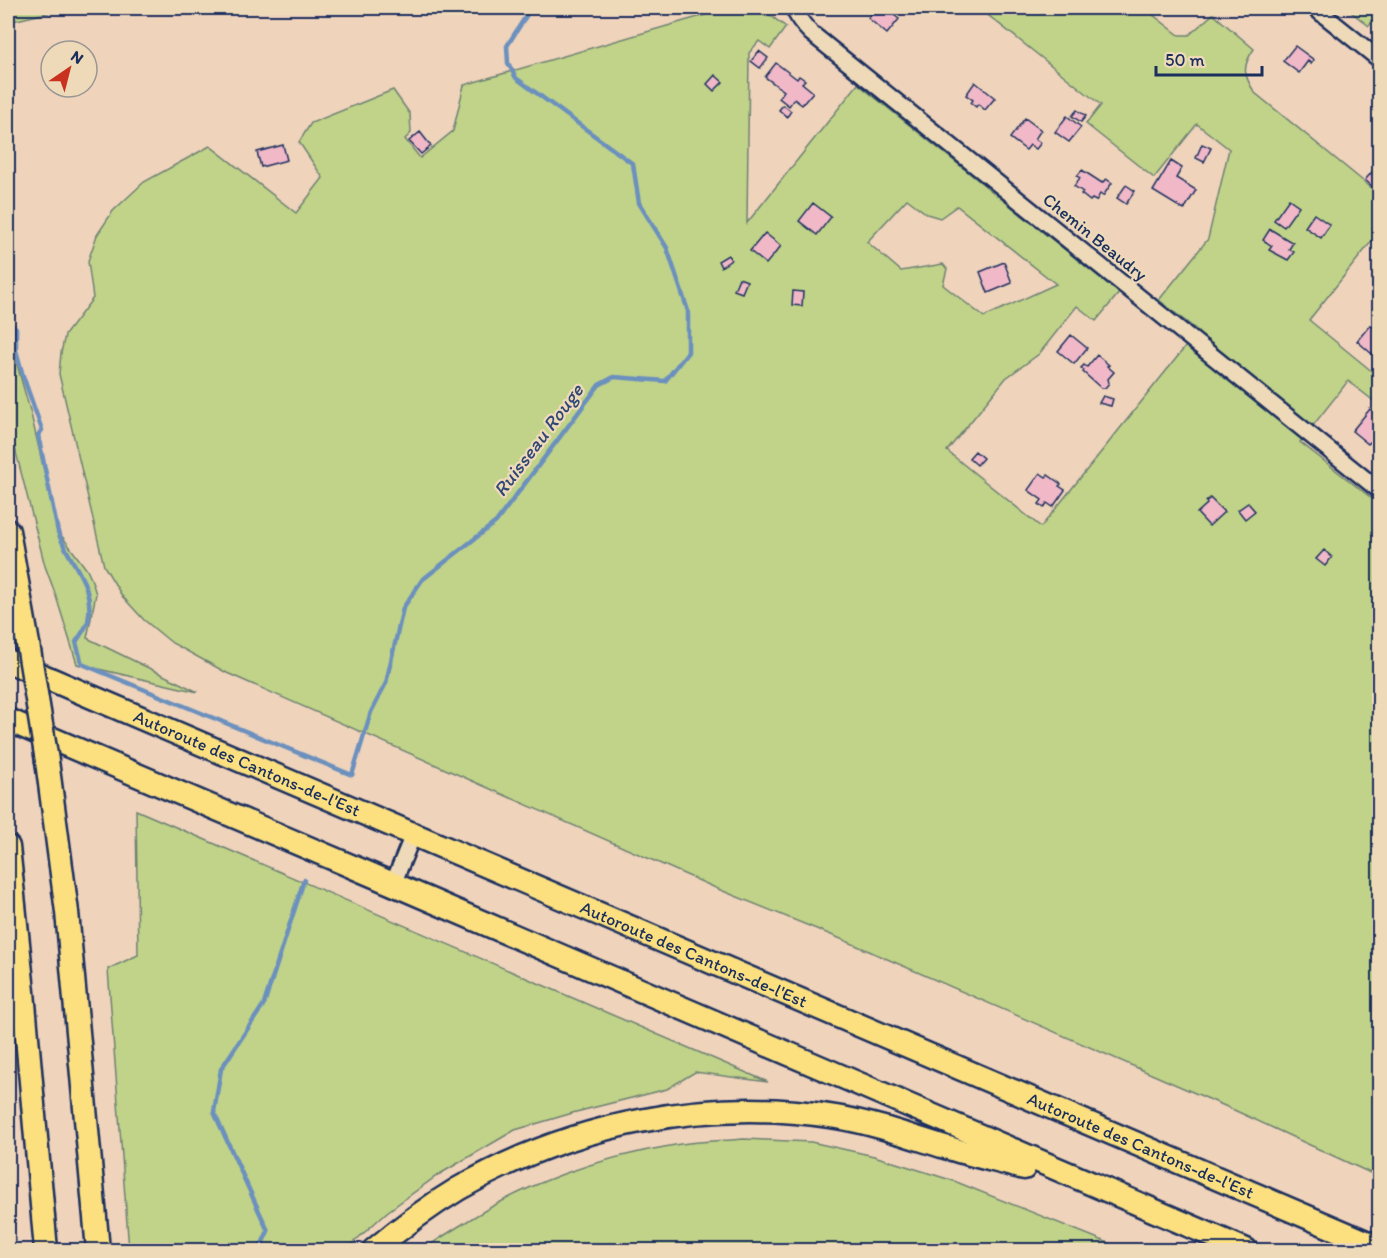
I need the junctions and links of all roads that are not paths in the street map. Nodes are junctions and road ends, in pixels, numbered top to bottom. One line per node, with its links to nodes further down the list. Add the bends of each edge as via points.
1 (794, 8): 4 (street, Chemin Beaudry, via 811,33)
2 (1315, 8): 3 (street)
3 (1380, 60)
4 (1380, 491)
5 (8, 531): 14 (highway, bridge, via 47,761 67,912)
6 (8, 661): 8 (highway, Autoroute des Cantons-de-l'Est)
7 (8, 720): 10 (highway)
8 (413, 835): 10 (street); 12 (highway, Autoroute des Cantons-de-l'Est)
9 (8, 847): 13 (highway)
10 (393, 884): 11 (highway)
11 (1101, 1189): 15 (highway, via 854,1120 779,1111 708,1113 612,1127 523,1157 450,1195); 16 (highway)
12 (1380, 1248)
13 (46, 1251)
14 (98, 1251)
15 (374, 1251)
16 (1246, 1251)

